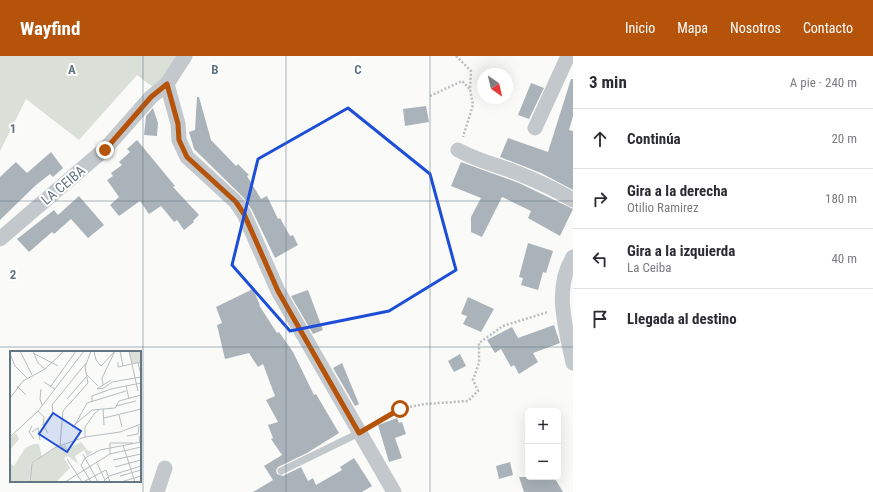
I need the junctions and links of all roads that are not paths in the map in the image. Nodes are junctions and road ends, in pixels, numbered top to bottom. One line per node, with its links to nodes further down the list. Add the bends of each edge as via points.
1 (185, 56): 3 (street, LA CEIBA)
2 (568, 56): 4 (street)
3 (167, 84): 7 (street, LA CEIBA, via 151,97 105,150); 10 (street, via 178,124 179,140 187,157 236,202 244,214 278,291)
4 (535, 128)
5 (458, 150): 6 (street, via 477,160 514,171)
6 (573, 200)
7 (0, 239)
8 (573, 257): 9 (street, via 561,292)
9 (573, 363)
10 (359, 433): 12 (lane); 14 (street)
11 (165, 468): 13 (street)
12 (281, 471)
13 (157, 492)
14 (394, 492)

